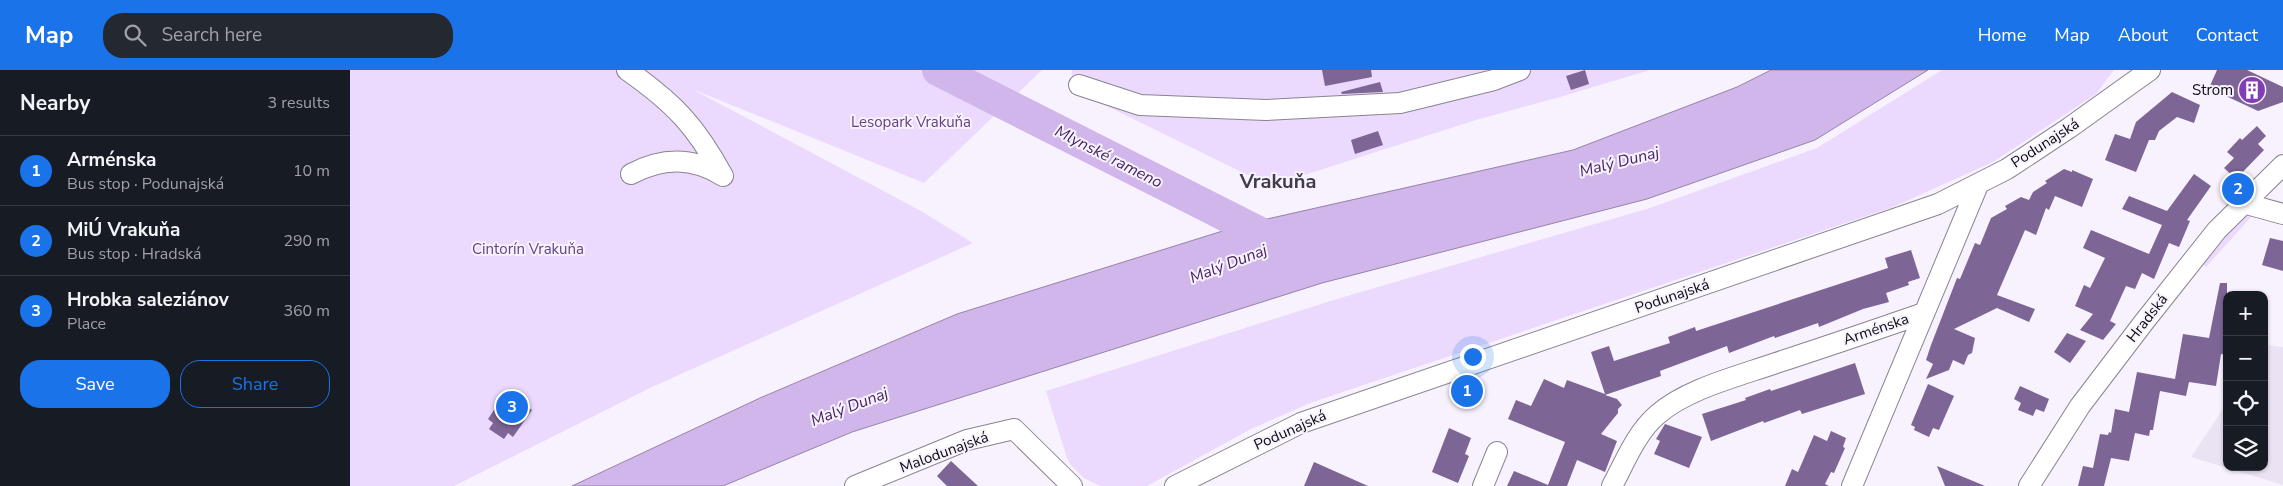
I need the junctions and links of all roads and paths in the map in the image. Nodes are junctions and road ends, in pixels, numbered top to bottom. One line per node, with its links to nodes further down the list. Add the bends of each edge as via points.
1 (626, 70): 6 (street, via 688,121 723,176 711,168 680,161 663,161)
2 (1520, 70): 4 (street, via 1494,80 1400,103 1266,110 1140,105)
3 (2150, 70): 7 (street, Podunajská, via 2070,128)
4 (1079, 86)
5 (2283, 165): 8 (street, Hradská)
6 (631, 174)
7 (1978, 185): 10 (street, Arménska); 14 (street, Podunajská, via 1899,219 1301,422)
8 (2243, 204): 9 (street); 18 (street, Hradská, via 2217,230 2080,406)
9 (2283, 214)
10 (1924, 313): 16 (street, Arménska, via 1690,395 1650,422); 17 (street, Arménska)
11 (1497, 452): 15 (street)
12 (855, 486): 13 (street, Malodunajská, via 966,440 1014,429)
13 (1072, 486)
14 (1176, 486)
15 (1483, 486)
16 (1612, 486)
17 (1852, 486)
18 (2029, 486)

